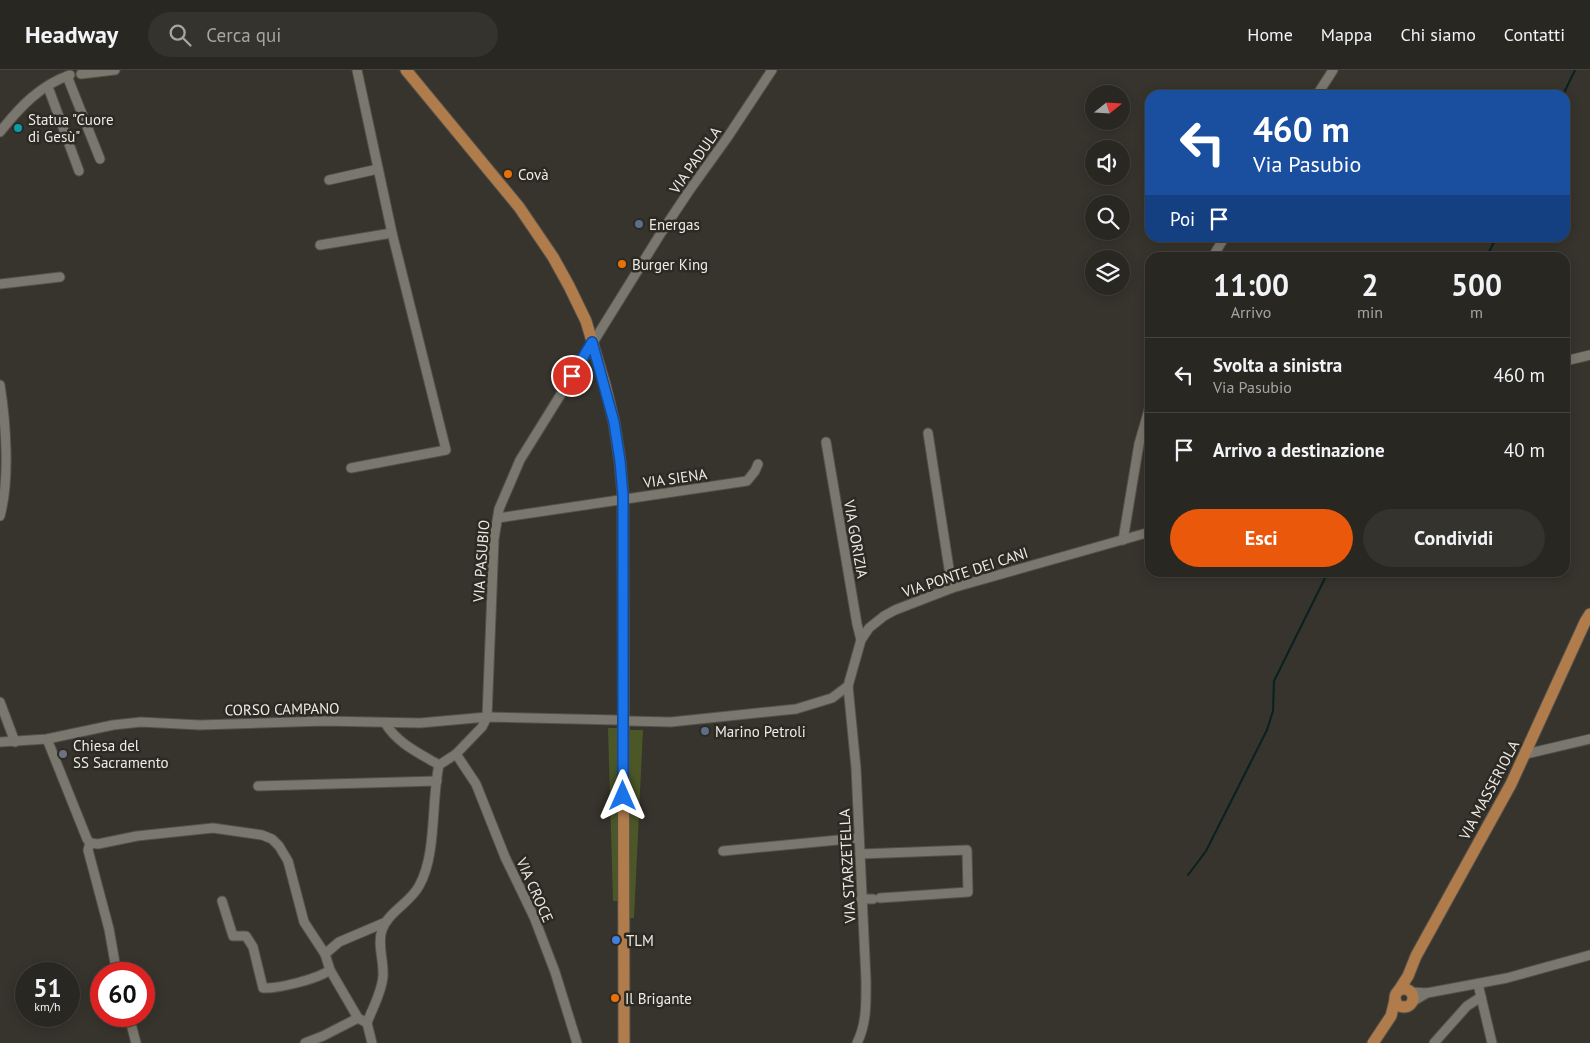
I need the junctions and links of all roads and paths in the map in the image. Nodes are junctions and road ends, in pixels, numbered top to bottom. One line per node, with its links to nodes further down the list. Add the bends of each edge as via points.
1 (115, 70): 6 (street)
2 (357, 70): 12 (street)
3 (406, 70): 19 (main road, via 537,232 569,286)
4 (772, 70): 19 (street, VIA PADULA, via 675,212)
5 (1333, 70): 9 (street)
6 (81, 72): 7 (street, via 76,78)
7 (69, 74): 8 (street); 11 (street)
8 (48, 87): 10 (street, via 27,100); 13 (street)
9 (1320, 90)
10 (0, 132)
11 (100, 159)
12 (378, 169): 14 (street); 15 (street)
13 (79, 171)
14 (329, 180)
15 (392, 233): 16 (street); 28 (street, via 446,450)
16 (320, 245)
17 (60, 277): 18 (street)
18 (0, 284)
19 (592, 342): 29 (main road, via 614,422); 31 (street, VIA PASUBIO, via 520,460)
20 (1590, 355): 21 (street)
21 (1570, 360)
22 (0, 384): 25 (street)
23 (1145, 425): 33 (street)
24 (928, 433): 34 (street)
25 (2, 438): 30 (street, via 5,498)
26 (826, 442): 36 (street, VIA GORIZIA)
27 (758, 464): 29 (street, VIA SIENA, via 747,481)
28 (351, 468)
29 (623, 499): 31 (street, VIA SIENA); 74 (main road)
30 (0, 516)
31 (498, 518): 39 (street, VIA PASUBIO, via 494,539)
32 (1145, 533): 33 (street, VIA PONTE DEI CANI)
33 (1123, 540): 34 (street, VIA PONTE DEI CANI)
34 (952, 588): 36 (street, VIA PONTE DEI CANI, via 884,616 869,628)
35 (1590, 614): 48 (main road, VIA MASSERIOLA)
36 (861, 640): 37 (street, VIA PONTE DEI CANI)
37 (848, 686): 41 (street, via 832,698 796,709 671,722); 52 (street, VIA STARZETELLA)
38 (0, 702): 46 (street)
39 (487, 717): 40 (street, CORSO CAMPANO); 42 (street, CORSO CAMPANO); 47 (street, via 482,727)
40 (616, 720)
41 (628, 721)
42 (385, 723): 43 (street, CORSO CAMPANO, via 324,721 200,725 141,722); 49 (street, via 418,755)
43 (47, 739): 46 (street, CORSO CAMPANO); 53 (street)
44 (1590, 739): 48 (street)
45 (0, 742): 46 (street, CORSO CAMPANO)
46 (15, 742)
47 (456, 754): 49 (street); 73 (street, VIA CROCE, via 476,784 505,857 534,917)
48 (1526, 754): 64 (main road, VIA MASSERIOLA, via 1416,956 1408,976)
49 (439, 765): 50 (street)
50 (437, 781): 51 (street); 58 (street, via 424,874 406,903)
51 (258, 786)
52 (859, 838): 54 (street); 55 (street, VIA STARZETELLA)
53 (90, 843): 59 (street, via 213,828 272,839 288,861 304,922); 61 (street, via 88,850)
54 (723, 851)
55 (860, 854): 56 (street, VIA STARZETELLA); 56 (street, via 967,850 968,892)
56 (862, 899): 75 (street, VIA STARZETELLA, via 866,1013)
57 (222, 901): 62 (street, via 233,936 246,936 253,947 263,988 306,981)
58 (386, 922): 59 (street, via 340,942); 67 (street, via 381,939 383,976)
59 (325, 954): 62 (street)
60 (1590, 955): 63 (street)
61 (115, 962)
62 (330, 970): 66 (street)
63 (1478, 984): 64 (street); 65 (street)
64 (1405, 997): 76 (main road)
65 (1481, 997): 77 (street, via 1467,1006); 78 (street)
66 (358, 1018): 67 (street); 69 (street)
67 (367, 1023): 72 (street)
68 (132, 1027): 70 (street)
69 (324, 1039): 71 (street)
70 (136, 1043)
71 (304, 1043)
72 (372, 1043)
73 (577, 1043)
74 (624, 1043)
75 (857, 1043)
76 (1373, 1043)
77 (1434, 1043)
78 (1492, 1043)

